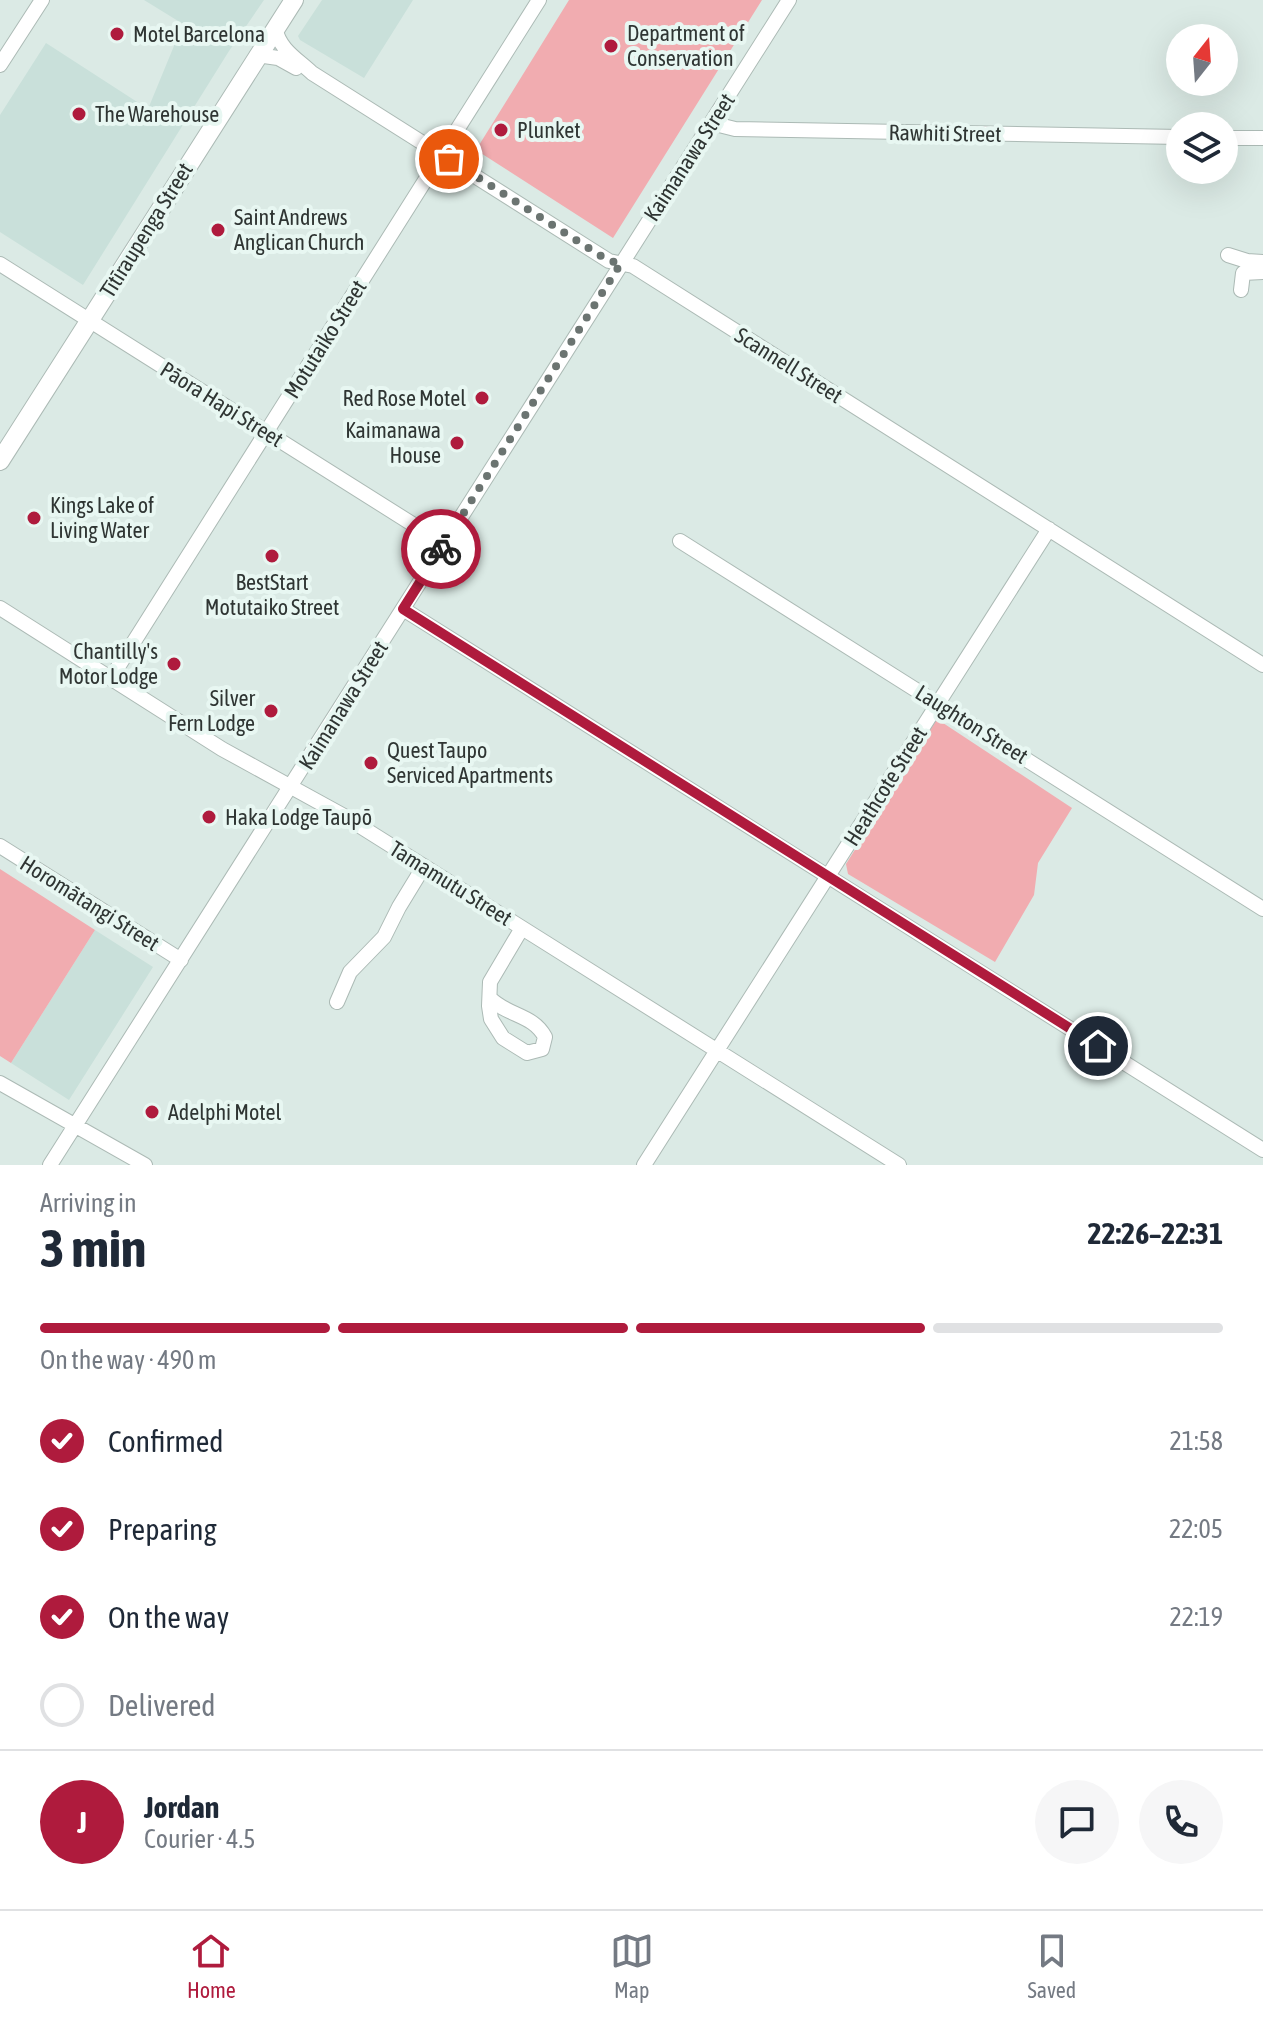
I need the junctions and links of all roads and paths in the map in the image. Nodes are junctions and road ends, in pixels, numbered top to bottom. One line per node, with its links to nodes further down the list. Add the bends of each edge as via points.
1 (42, 0): 7 (street)
2 (294, 0): 5 (main road, Tītīraupenga Street)
3 (539, 0): 13 (street, Motutaiko Street)
4 (789, 0): 9 (street, Kaimanawa Street)
5 (275, 28): 6 (main road, Tītīraupenga Street); 8 (street, Scannell Street, via 278,42)
6 (257, 55): 8 (street, Scannell Street); 20 (main road, Tītīraupenga Street)
7 (0, 65)
8 (312, 73): 13 (street, Scannell Street)
9 (711, 123): 10 (street, Rawhiti Street, via 735,129); 16 (street, Kaimanawa Street)
10 (1166, 137)
11 (1238, 138): 12 (street)
12 (1263, 138)
13 (440, 154): 16 (street, Scannell Street, via 609,261); 21 (street, Motutaiko Street)
14 (1228, 255): 15 (street)
15 (1263, 262)
16 (621, 263): 23 (street, Scannell Street); 25 (street, Kaimanawa Street)
17 (0, 264): 20 (street, Pāora Hapi Street)
18 (1263, 272): 19 (street, via 1243,273)
19 (1241, 290)
20 (89, 321): 21 (street, Pāora Hapi Street); 22 (main road, Tītīraupenga Street)
21 (266, 432): 25 (street, Pāora Hapi Street); 29 (street, Motutaiko Street)
22 (0, 461)
23 (1049, 529): 28 (street, Scannell Street); 30 (street, Heathcote Street)
24 (680, 541): 30 (street, Laughton Street)
25 (444, 544): 27 (street, Kaimanawa Street)
26 (0, 608): 29 (street, Tamamutu Street)
27 (403, 609): 31 (street, Kaimanawa Street); 34 (street)
28 (1263, 665)
29 (111, 678): 31 (street, Tamamutu Street)
30 (938, 703): 34 (street, Heathcote Street); 35 (street, Laughton Street)
31 (291, 786): 33 (street, Tamamutu Street); 37 (street, Kaimanawa Street)
32 (0, 846): 37 (street, Horomātangi Street)
33 (424, 866): 36 (street, Tamamutu Street); 39 (street, via 384,937 350,972)
34 (828, 876): 40 (street, Heathcote Street); 43 (street)
35 (1263, 909)
36 (522, 928): 38 (street, via 490,982); 40 (street, Tamamutu Street)
37 (181, 960): 42 (street, Kaimanawa Street)
38 (490, 998)
39 (337, 1002)
40 (717, 1050): 46 (street, Heathcote Street); 47 (street, Tamamutu Street)
41 (0, 1083): 42 (street)
42 (77, 1126): 44 (street, Kaimanawa Street); 45 (street)
43 (1263, 1150)
44 (50, 1165)
45 (145, 1165)
46 (644, 1165)
47 (899, 1165)

